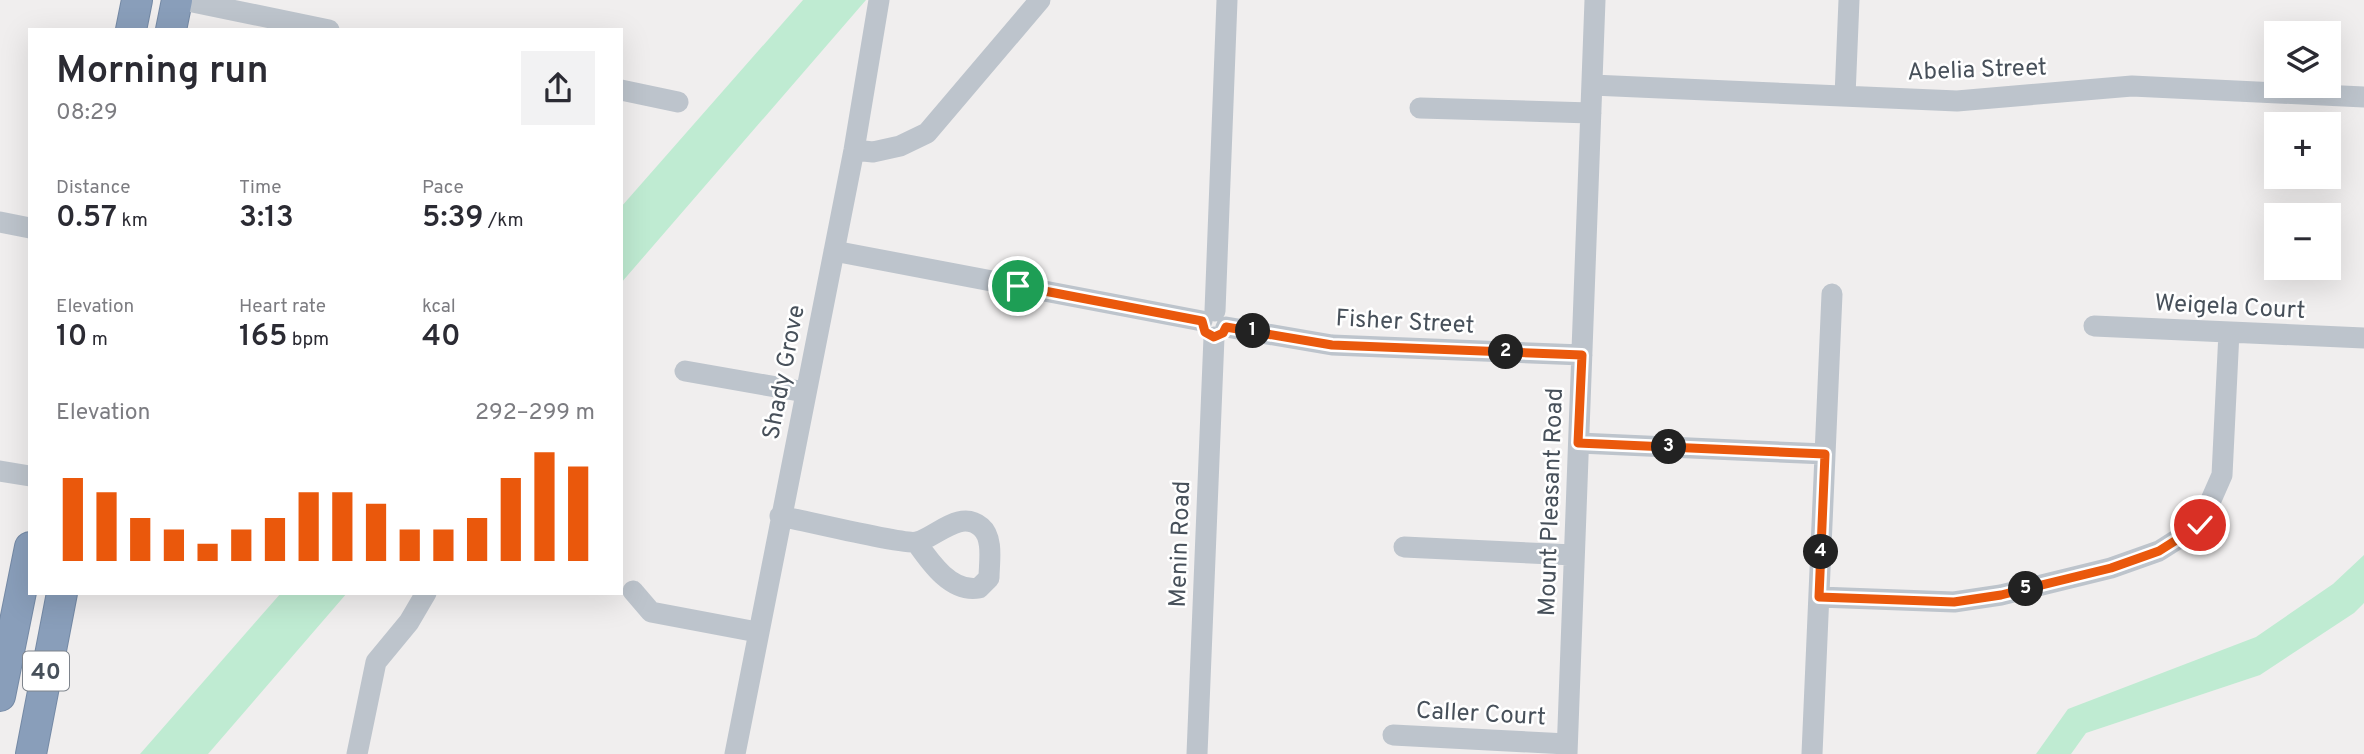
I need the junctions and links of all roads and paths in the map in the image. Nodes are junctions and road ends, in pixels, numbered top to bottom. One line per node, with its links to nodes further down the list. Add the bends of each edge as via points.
1 (137, 0): 9 (highway)
2 (177, 0): 10 (highway)
3 (183, 0): 11 (street)
4 (879, 0): 19 (street, Shady Grove)
5 (1040, 0): 19 (street, via 928,133 900,146 873,152)
6 (1227, 0): 24 (street, Menin Road)
7 (1595, 0): 12 (street, Mount Pleasant Road)
8 (1849, 0): 14 (street)
9 (131, 28)
10 (171, 28)
11 (319, 28)
12 (1592, 85): 14 (street, Abelia Street); 18 (street, Mount Pleasant Road)
13 (623, 90): 16 (street)
14 (1845, 96): 15 (street, Abelia Street, via 1957,101 2133,86)
15 (2364, 97)
16 (678, 102)
17 (1420, 108): 18 (street)
18 (1591, 113): 28 (street, Mount Pleasant Road)
19 (854, 150): 22 (street, Shady Grove)
20 (0, 222): 21 (street)
21 (28, 228)
22 (834, 251): 24 (street, Fisher Street); 30 (street, Shady Grove)
23 (1832, 294): 32 (street)
24 (1214, 324): 28 (street, Fisher Street, via 1332,345); 51 (street, Menin Road)
25 (2094, 326): 26 (street, Weigela Court)
26 (2229, 332): 27 (street, Weigela Court); 43 (street, via 2222,475 2200,525 2159,551 2111,568 2001,595 1954,602)
27 (2364, 338)
28 (1582, 355): 31 (street, Mount Pleasant Road)
29 (685, 371): 30 (street)
30 (805, 392): 35 (street, Shady Grove)
31 (1578, 443): 32 (street); 38 (street, Mount Pleasant Road)
32 (1825, 454): 43 (street)
33 (0, 471): 34 (street)
34 (28, 476)
35 (780, 516): 36 (street); 44 (street, Shady Grove)
36 (916, 542)
37 (1404, 547): 38 (street)
38 (1574, 555): 47 (street, Mount Pleasant Road)
39 (28, 557): 45 (highway, 40)
40 (633, 591): 44 (street, via 651,612)
41 (62, 595): 48 (highway, 40)
42 (425, 595): 49 (street, via 376,662)
43 (1819, 597): 52 (street)
44 (757, 632): 50 (street, Shady Grove)
45 (0, 696)
46 (1392, 735): 47 (street, Caller Court)
47 (1567, 749)
48 (31, 754)
49 (357, 754)
50 (735, 754)
51 (1198, 754)
52 (1812, 754)

